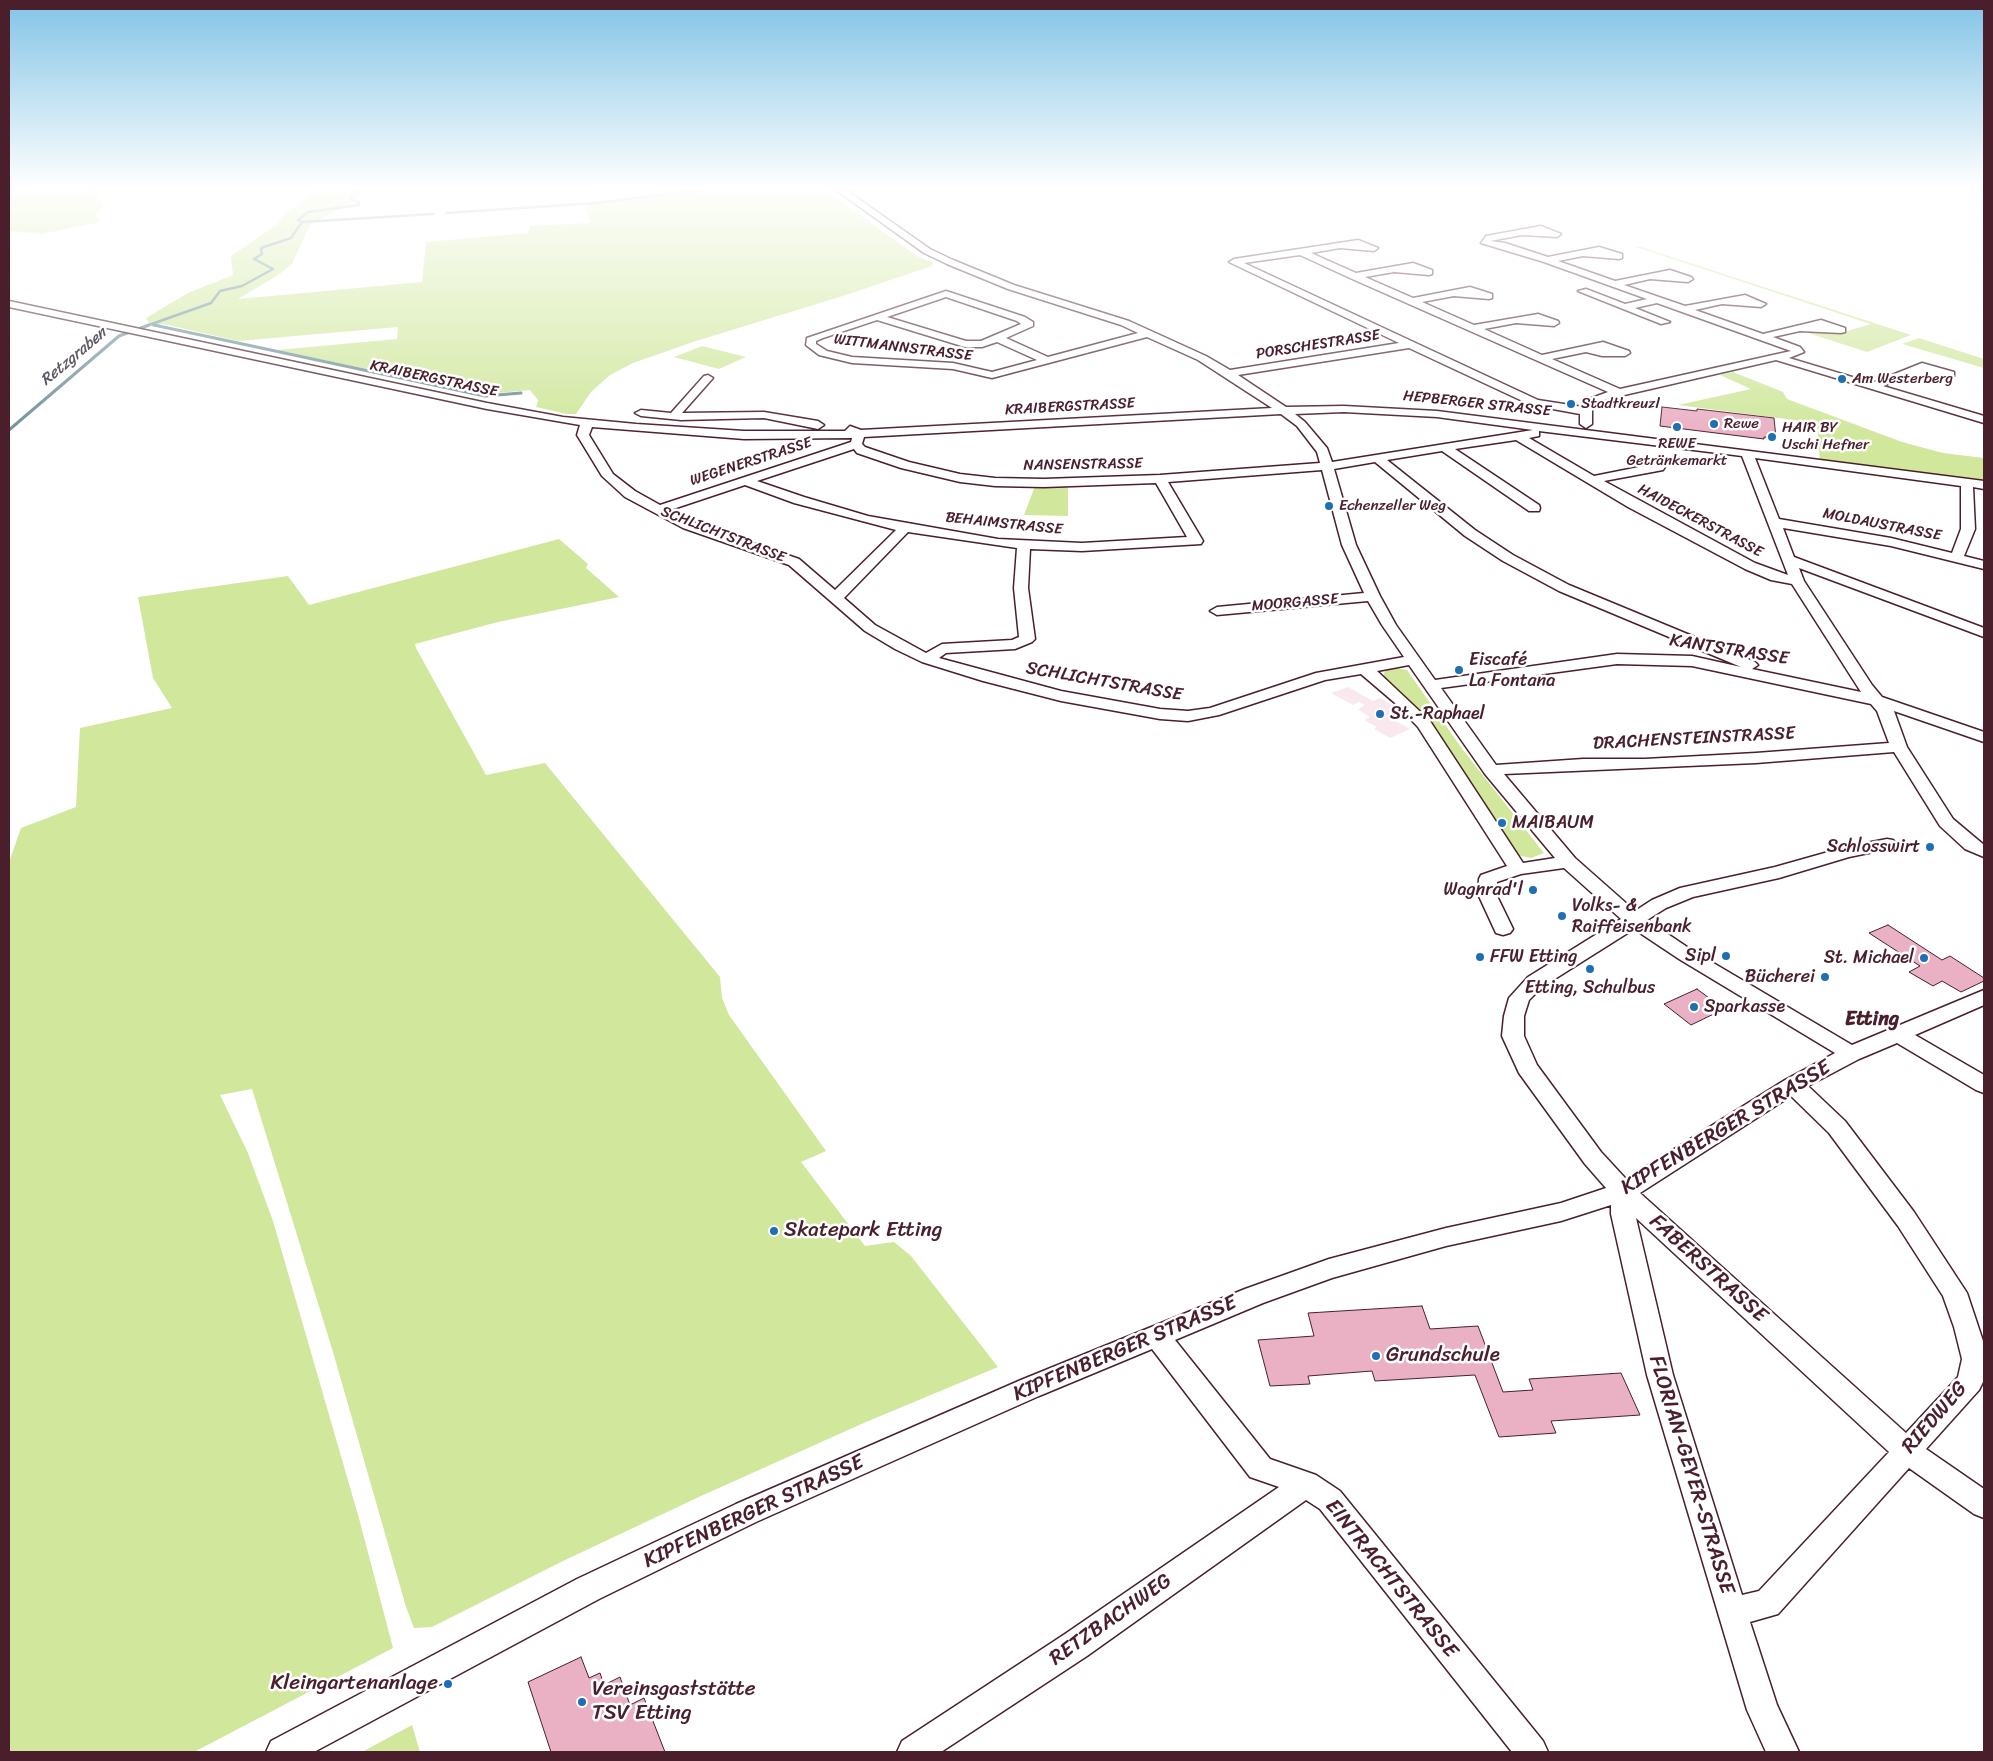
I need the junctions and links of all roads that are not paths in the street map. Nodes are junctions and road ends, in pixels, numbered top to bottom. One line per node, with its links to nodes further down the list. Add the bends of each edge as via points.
1 (975, 272): 23 (street)
2 (1255, 272): 26 (street)
3 (1345, 272): 6 (street)
4 (1375, 272): 6 (street)
5 (1580, 272): 8 (street)
6 (1353, 276): 12 (street)
7 (1650, 276): 8 (street)
8 (1612, 284): 11 (street)
9 (1583, 291): 15 (street)
10 (1453, 294): 12 (street)
11 (1658, 300): 15 (street); 16 (street)
12 (1411, 301): 20 (street)
13 (1722, 301): 16 (street)
14 (9, 304): 22 (street, KRAIBERGSTRASSE)
15 (1624, 307): 19 (street)
16 (1685, 309): 24 (street)
17 (877, 317): 25 (street, via 965,344 982,344); 25 (street, WITTMANNSTRASSE, via 946,294 1029,324); 33 (street, WITTMANNSTRASSE, via 820,336 812,340 811,345 823,353 852,360 953,366)
18 (1516, 320): 20 (street)
19 (1665, 322)
20 (1473, 328): 28 (street)
21 (1800, 328): 24 (street)
22 (126, 329): 42 (street, KRAIBERGSTRASSE, via 487,406)
23 (1149, 333): 30 (street); 32 (street)
24 (1762, 337): 29 (street, via 1799,352)
25 (997, 338): 30 (street)
26 (1409, 345): 32 (street, PORSCHESTRASSE); 38 (street, via 1535,403)
27 (1588, 348): 28 (street)
28 (1541, 358): 36 (street)
29 (1779, 358): 35 (street); 36 (street)
30 (1048, 361): 33 (street)
31 (1905, 373): 35 (street)
32 (1231, 374): 37 (street)
33 (992, 375)
34 (708, 378): 40 (street)
35 (1873, 386): 41 (street)
36 (1618, 392): 38 (street, via 1593,401)
37 (1283, 410): 43 (street, HEPBERGER STRASSE, via 1383,410); 46 (street, KRAIBERGSTRASSE); 50 (street, via 1315,439)
38 (1586, 411): 44 (street)
39 (641, 413): 40 (street, KRAIBERGSTRASSE)
40 (674, 416): 46 (street, KRAIBERGSTRASSE, via 764,415 836,426)
41 (1983, 418)
42 (587, 423): 46 (street, KRAIBERGSTRASSE, via 668,431); 58 (street, SCHLICHTSTRASSE, via 583,435 608,476)
43 (1545, 428): 44 (street, HEPBERGER STRASSE); 45 (street)
44 (1586, 433): 48 (street, HEPBERGER STRASSE)
45 (1518, 436): 47 (street); 53 (street, HAIDECKERSTRASSE)
46 (858, 439): 52 (street, NANSENSTRASSE, via 861,450 960,478 1044,483); 54 (street, WEGENERSTRASSE)
47 (1444, 447): 49 (street); 57 (street)
48 (1740, 453): 55 (street, HEPBERGER STRASSE); 59 (street)
49 (1376, 458): 50 (street); 70 (street, via 1470,533 1508,558 1564,588)
50 (1328, 466): 52 (street, NANSENSTRASSE); 66 (street, via 1342,525)
51 (1659, 467): 53 (street, HAIDECKERSTRASSE)
52 (1160, 479): 61 (street, BEHAIMSTRASSE, via 1196,541 1082,547)
53 (1592, 480): 65 (street, HAIDECKERSTRASSE, via 1750,566 1776,577)
54 (746, 481): 58 (street, WEGENERSTRASSE); 60 (street, BEHAIMSTRASSE, via 799,500)
55 (1967, 483): 56 (street, HEPBERGER STRASSE); 62 (street, via 1968,529)
56 (1984, 485)
57 (1534, 508)
58 (656, 510): 67 (street, SCHLICHTSTRASSE, via 688,525 794,562)
59 (1773, 522): 62 (street, MOLDAUSTRASSE, via 1864,536); 63 (street)
60 (905, 528): 61 (street, BEHAIMSTRASSE); 67 (street)
61 (1024, 545): 71 (street, via 1020,560 1027,638 1015,644 942,649)
62 (1957, 557): 64 (street, MOLDAUSTRASSE)
63 (1790, 560): 65 (street); 69 (street)
64 (1984, 565)
65 (1797, 581): 77 (street)
66 (1373, 596): 68 (street, MOORGASSE); 72 (street)
67 (836, 597): 71 (street, SCHLICHTSTRASSE, via 870,628)
68 (1217, 610)
69 (1984, 633)
70 (1718, 651): 73 (street, via 1711,657); 75 (street)
71 (927, 659): 74 (street, SCHLICHTSTRASSE, via 1060,696 1188,716 1213,712 1322,676)
72 (1412, 660): 74 (street, SCHLICHTSTRASSE); 76 (street)
73 (1692, 662): 75 (street, KANTSTRASSE); 76 (street, KANTSTRASSE, via 1617,659)
74 (1364, 668): 84 (street, via 1424,724)
75 (1786, 680): 77 (street, KANTSTRASSE)
76 (1430, 685): 80 (street)
77 (1876, 700): 78 (street, KANTSTRASSE); 79 (street, via 1885,710)
78 (1984, 737)
79 (1899, 747): 80 (street, DRACHENSTEINSTRASSE, via 1737,759); 82 (street, via 1946,822 1971,845)
80 (1492, 770): 83 (street)
81 (1887, 844): 85 (street, FABERSTRASSE, via 1687,892)
82 (1984, 852)
83 (1568, 862): 84 (street); 85 (street)
84 (1518, 869): 86 (street, via 1488,879 1487,894)
85 (1634, 920): 89 (street); 92 (street, FABERSTRASSE, via 1535,982 1519,998 1513,1036 1528,1068 1593,1158)
86 (1503, 929)
87 (1984, 997): 88 (street, KIPFENBERGER STRASSE)
88 (1898, 1034): 89 (street, KIPFENBERGER STRASSE); 91 (street)
89 (1851, 1054): 90 (street, KIPFENBERGER STRASSE)
90 (1793, 1085): 92 (street, KIPFENBERGER STRASSE); 94 (street, RIEDWEG, via 1837,1127 1906,1219 1954,1293 1967,1328 1975,1359 1970,1382)
91 (1984, 1086)
92 (1623, 1192): 93 (street, KIPFENBERGER STRASSE, via 1561,1212 1446,1237 1329,1269); 94 (street, FABERSTRASSE); 97 (street, FLORIAN-GEYER-STRASSE, via 1623,1214 1648,1327)
93 (1157, 1336): 95 (street, EINTRACHTSTRASSE, via 1260,1468); 98 (street, KIPFENBERGER STRASSE, via 746,1513 588,1590)
94 (1907, 1450): 96 (street, FABERSTRASSE); 97 (street, RIEDWEG, via 1767,1604)
95 (1306, 1484): 99 (street, RETZBACHWEG, via 1076,1645); 100 (street, EINTRACHTSTRASSE, via 1330,1500)
96 (1984, 1505)
97 (1732, 1612): 101 (street, FLORIAN-GEYER-STRASSE, via 1763,1710)
98 (282, 1752)
99 (913, 1752)
100 (1532, 1752)
101 (1783, 1752)

